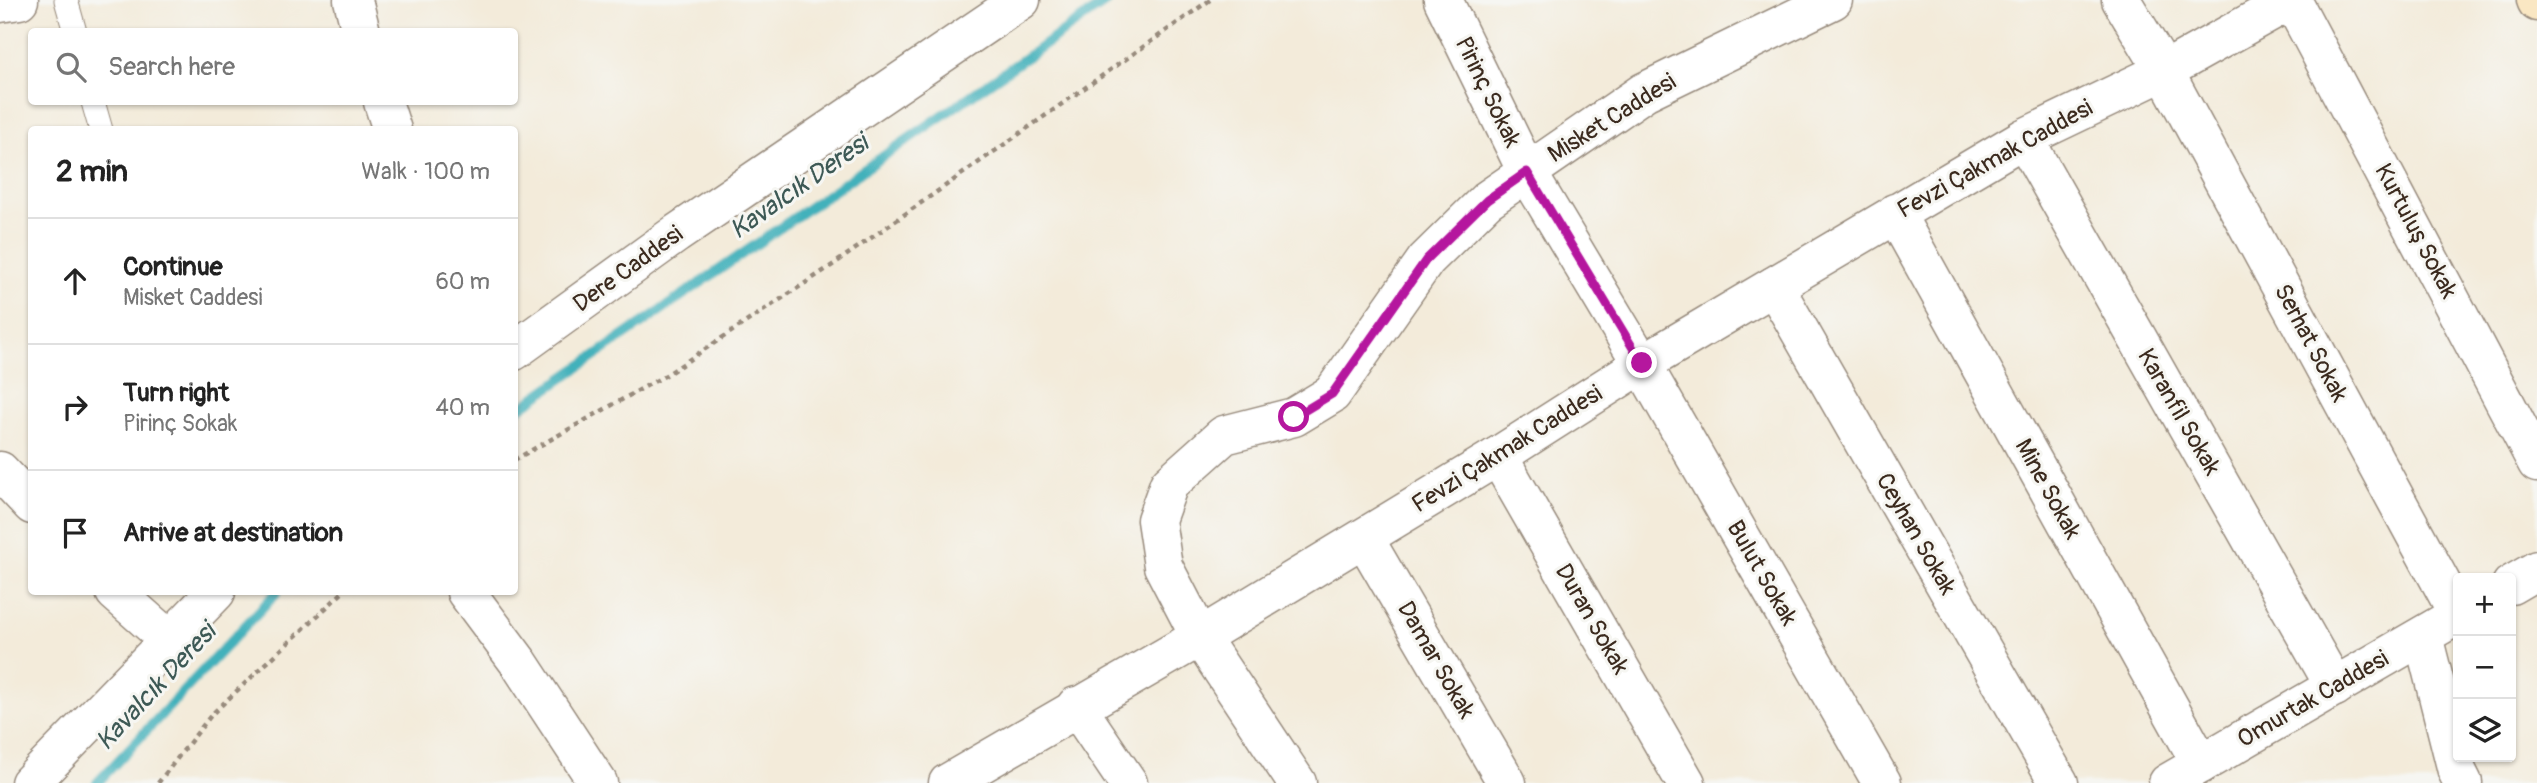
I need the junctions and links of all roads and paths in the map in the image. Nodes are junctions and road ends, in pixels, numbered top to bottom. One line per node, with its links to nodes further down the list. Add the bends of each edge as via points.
1 (19, 0): 10 (street)
2 (66, 0): 11 (lane)
3 (353, 0): 12 (street)
4 (1021, 0): 22 (street, Dere Caddesi, via 688,226)
5 (1210, 0): 25 (path, via 666,375)
6 (1443, 0): 19 (street, Pirinç Sokak)
7 (1833, 0): 19 (street, Misket Caddesi, via 1644,92)
8 (2121, 0): 13 (street, Serhat Sokak)
9 (2291, 0): 13 (street, Fevzi Çakmak Caddesi); 26 (street, Kurtuluş Sokak)
10 (0, 3)
11 (74, 28)
12 (360, 28)
13 (2164, 71): 18 (street, Fevzi Çakmak Caddesi); 36 (street, Serhat Sokak)
14 (94, 105): 16 (lane)
15 (384, 105): 17 (street)
16 (100, 126)
17 (391, 126)
18 (2024, 138): 20 (street, Fevzi Çakmak Caddesi); 41 (street, Karanfil Sokak)
19 (1527, 172): 23 (street, Pirinç Sokak); 39 (street, Misket Caddesi, via 1487,200 1426,260 1332,394 1294,417 1224,435 1169,484 1156,520 1163,566)
20 (1895, 213): 21 (street, Fevzi Çakmak Caddesi); 43 (street, Mine Sokak)
21 (1774, 285): 23 (street, Fevzi Çakmak Caddesi); 53 (street, Ceyhan Sokak)
22 (518, 348)
23 (1642, 363): 24 (street, Fevzi Çakmak Caddesi); 52 (street, Bulut Sokak)
24 (1499, 456): 29 (street, Fevzi Çakmak Caddesi); 51 (street, Duran Sokak)
25 (518, 458)
26 (2537, 463)
27 (0, 471): 28 (street)
28 (28, 501)
29 (1364, 538): 39 (street, Fevzi Çakmak Caddesi); 50 (street, Damar Sokak)
30 (2537, 570): 31 (street)
31 (2516, 582)
32 (119, 595): 40 (street)
33 (213, 595): 40 (street)
34 (340, 595): 45 (path, via 212,715)
35 (468, 595): 46 (street)
36 (2453, 606)
37 (2453, 618): 38 (street, Omurtak Caddesi)
38 (2423, 636): 41 (street, Omurtak Caddesi); 54 (street)
39 (1200, 637): 42 (street, Fevzi Çakmak Caddesi); 49 (street, Misket Caddesi)
40 (168, 639): 44 (street)
41 (2335, 687): 43 (street, Omurtak Caddesi)
42 (1076, 706): 47 (street, Fevzi Çakmak Caddesi); 48 (street)
43 (2194, 777)
44 (30, 783)
45 (158, 783)
46 (598, 783)
47 (948, 783)
48 (1128, 783)
49 (1297, 783)
50 (1507, 783)
51 (1686, 783)
52 (1882, 783)
53 (2059, 783)
54 (2463, 783)

